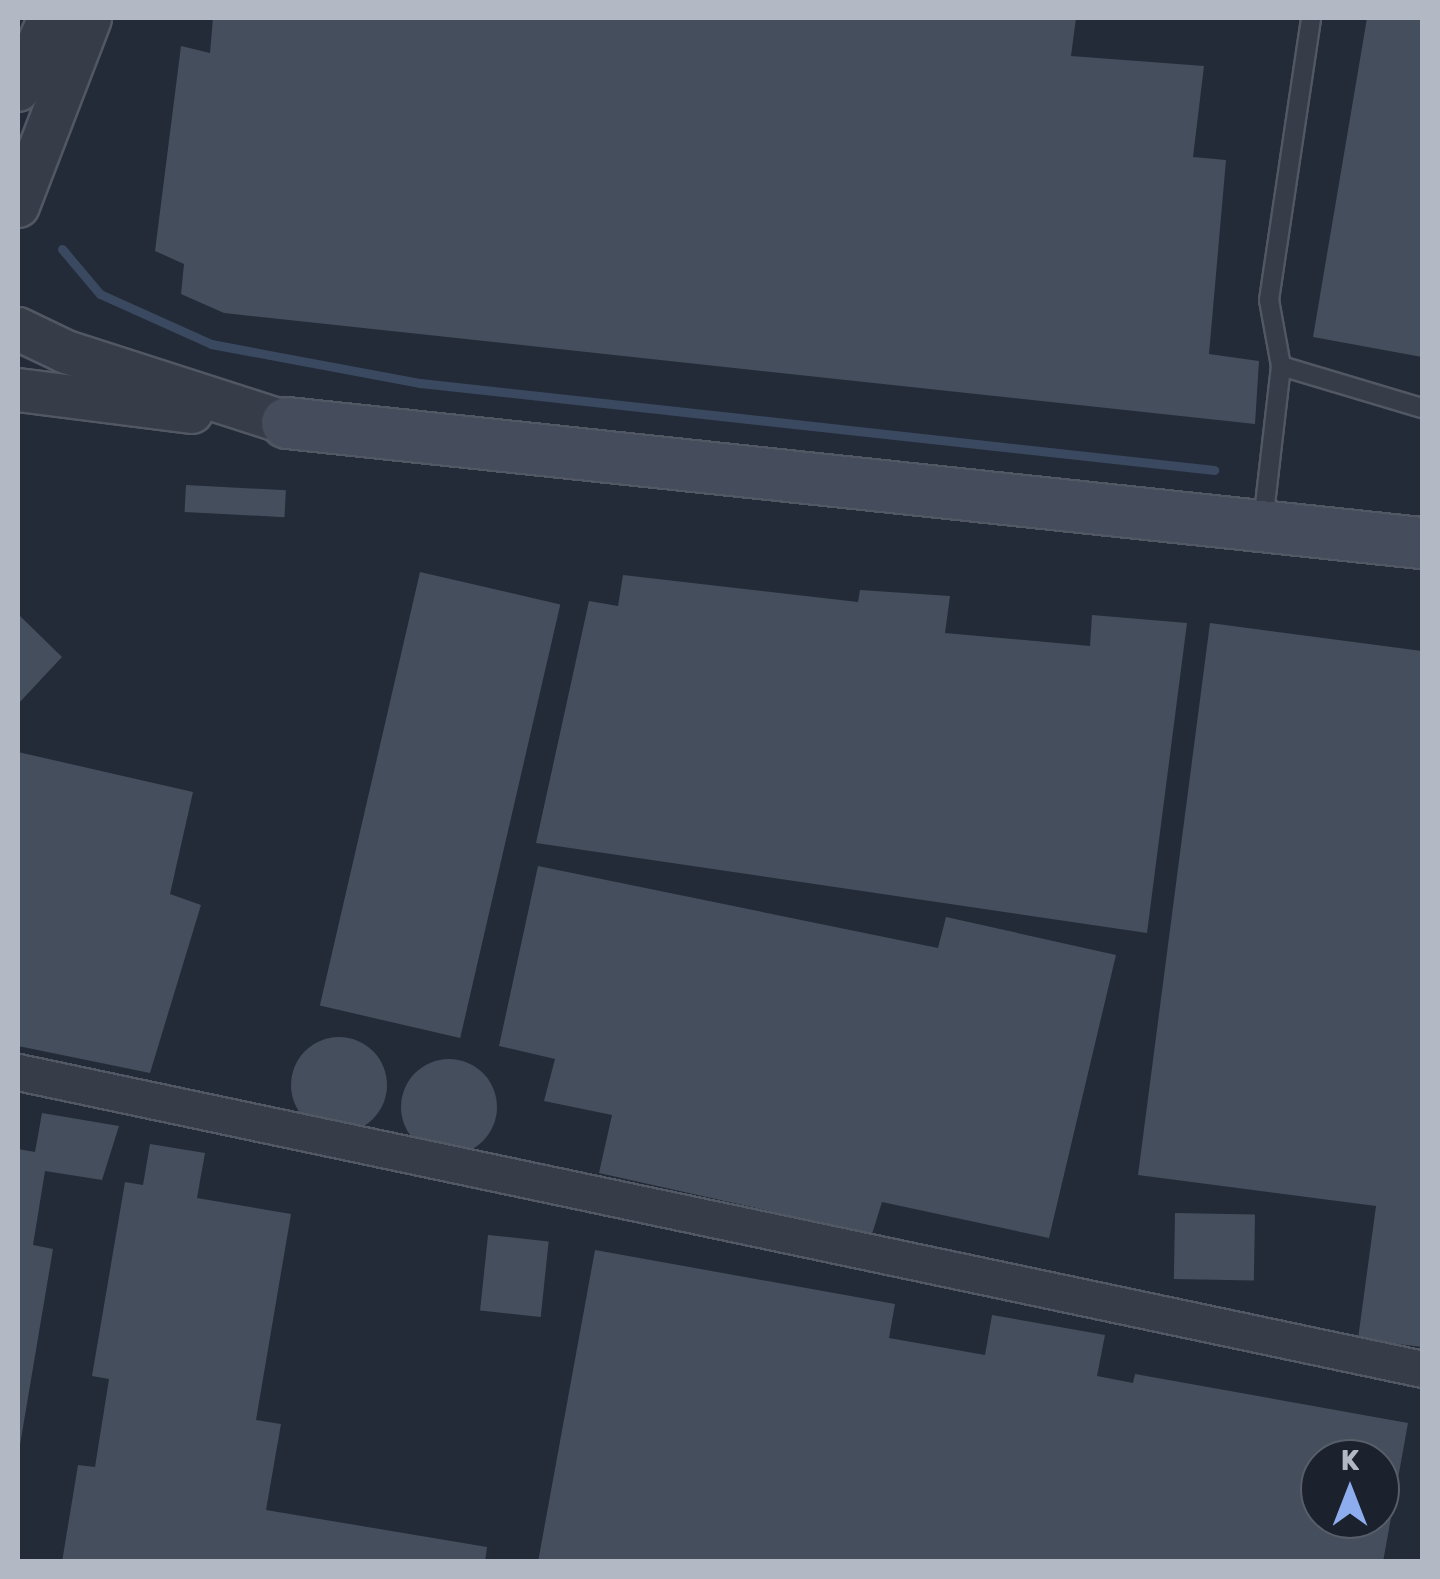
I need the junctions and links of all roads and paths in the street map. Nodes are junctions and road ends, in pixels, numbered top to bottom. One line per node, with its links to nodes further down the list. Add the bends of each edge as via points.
1 (50, 18): 4 (street)
2 (90, 18): 5 (street)
3 (1312, 18): 7 (lane, via 1269,300)
4 (18, 90)
5 (18, 206)
6 (18, 329): 10 (street, via 66,352)
7 (1281, 366): 9 (lane); 11 (lane)
8 (18, 390): 10 (street)
9 (1422, 408)
10 (287, 424): 11 (main road)
11 (1262, 527): 12 (main road)
12 (1422, 543)
13 (18, 1072): 14 (street)
14 (1422, 1369)

